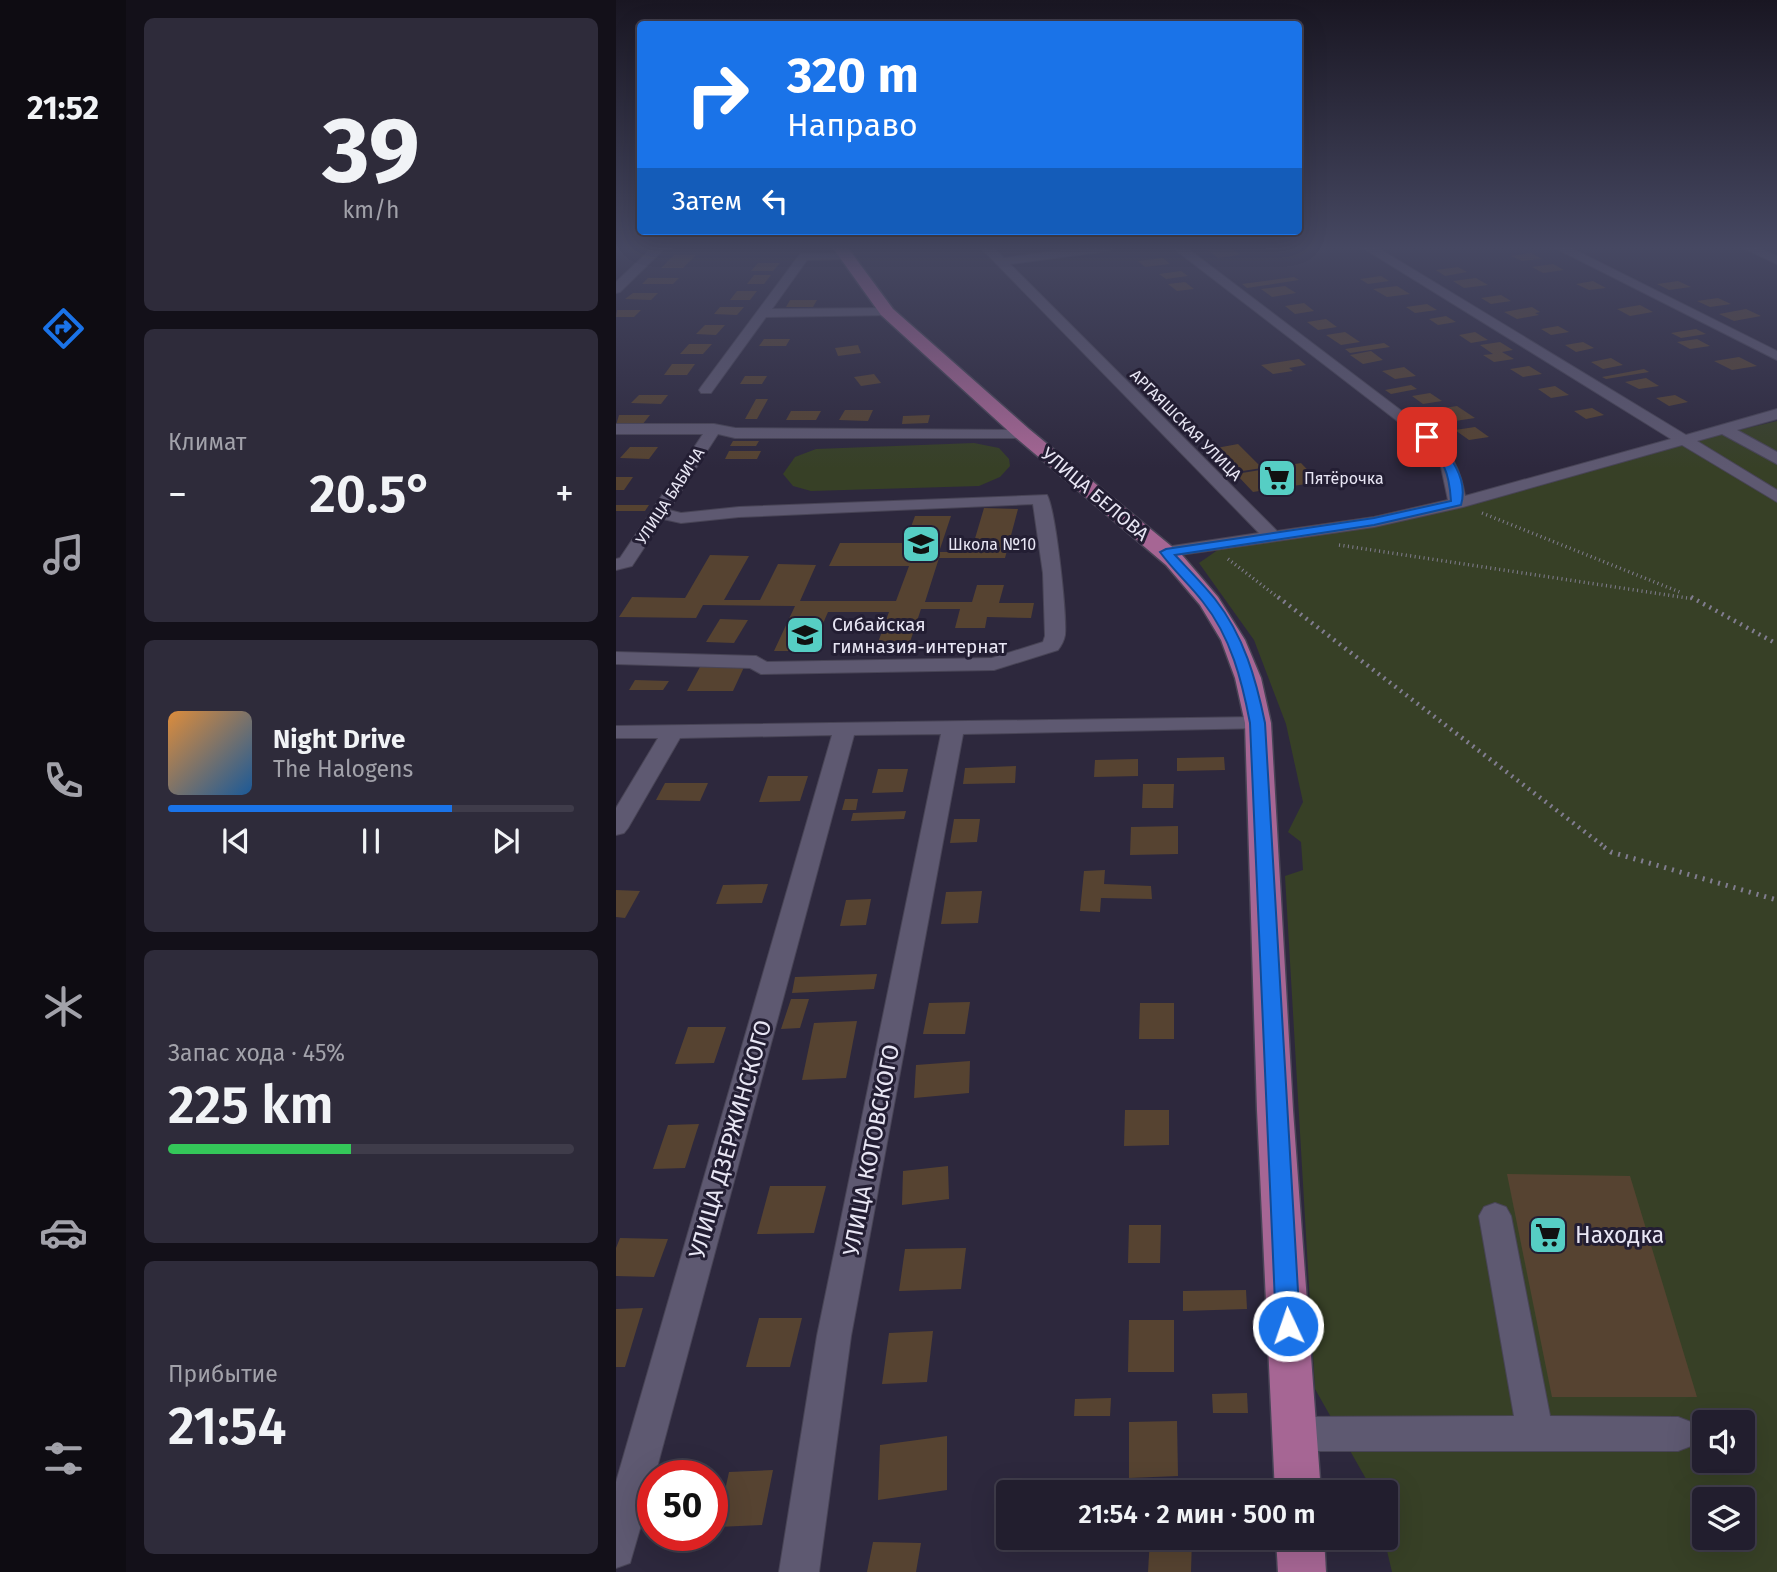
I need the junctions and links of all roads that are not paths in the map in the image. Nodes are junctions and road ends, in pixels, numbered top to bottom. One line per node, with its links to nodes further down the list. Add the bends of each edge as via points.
1 (756, 321): 8 (street, УЛИЦА БЕЛОВА)
2 (897, 321): 13 (main road, УЛИЦА БЕЛОВА)
3 (1060, 321): 19 (street, АРГАЯШСКАЯ УЛИЦА)
4 (1275, 321): 17 (street, via 1427,437 1450,462)
5 (1488, 321): 14 (street)
6 (1708, 321): 7 (street)
7 (1777, 356)
8 (706, 390)
9 (1777, 414): 10 (street)
10 (1722, 428): 14 (street); 15 (street)
11 (616, 429): 12 (street, УЛИЦА БЕЛОВА)
12 (714, 429): 13 (street, УЛИЦА БЕЛОВА, via 735,433); 18 (street, УЛИЦА БАБИЧА)
13 (1022, 433): 20 (main road, УЛИЦА БЕЛОВА)
14 (1680, 439): 16 (street); 17 (street)
15 (1777, 459)
16 (1777, 498)
17 (1457, 503): 19 (street, via 1374,522)
18 (658, 513): 21 (street, УЛИЦА БАБИЧА); 22 (street, via 681,518 1041,499 1055,636 1051,646 994,664 761,668 756,662)
19 (1272, 536): 20 (street)
20 (1166, 552): 23 (main road, УЛИЦА БЕЛОВА, via 1210,602 1233,640)
21 (621, 564)
22 (616, 658)
23 (1258, 723): 25 (street); 31 (main road, УЛИЦА БЕЛОВА)
24 (845, 729): 25 (street); 26 (street); 34 (street, УЛИЦА ДЗЕРЖИНСКОГО)
25 (953, 729): 36 (street, УЛИЦА КОТОВСКОГО, via 834,1336)
26 (673, 731): 27 (street); 28 (street)
27 (616, 733)
28 (616, 828)
29 (1495, 1216): 30 (street)
30 (1535, 1433): 31 (street); 32 (street)
31 (1294, 1434): 33 (main road, УЛИЦА БЕЛОВА)
32 (1678, 1434)
33 (1297, 1480)
34 (616, 1549)
35 (1301, 1550): 37 (main road)
36 (799, 1572)
37 (1302, 1572)

